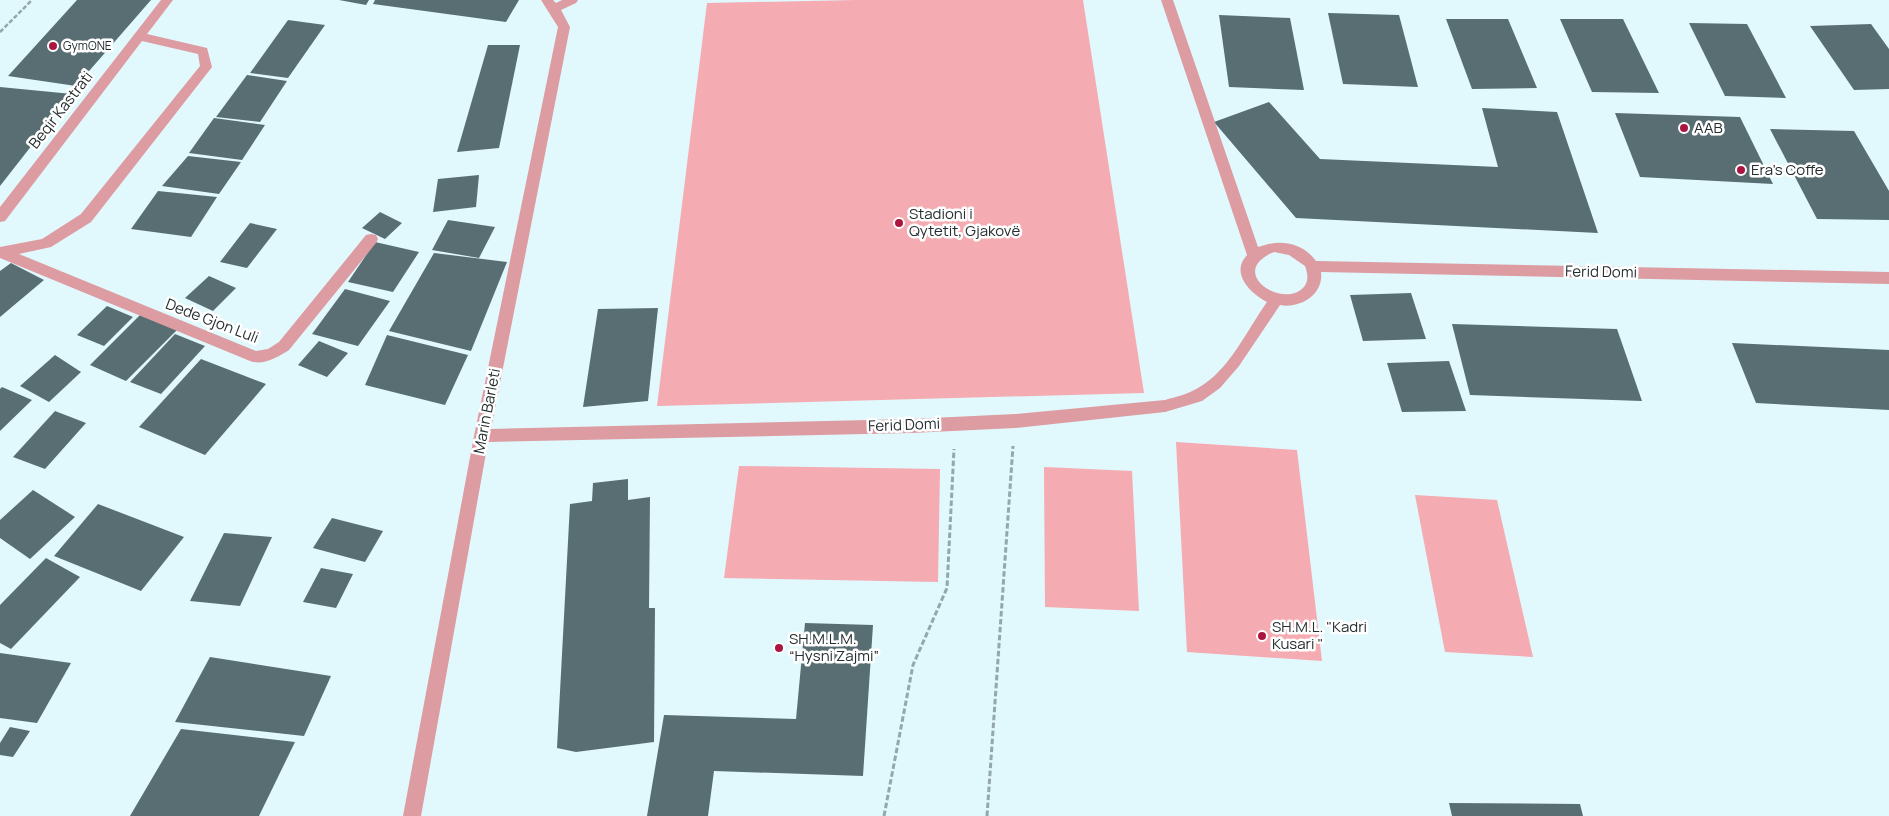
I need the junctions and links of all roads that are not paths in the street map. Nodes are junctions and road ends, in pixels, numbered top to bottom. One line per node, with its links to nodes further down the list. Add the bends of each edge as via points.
1 (167, 0): 5 (street, Beqir Kastrati)
2 (572, 0): 4 (street)
3 (1167, 0): 9 (street)
4 (551, 4): 13 (street, Marin Barleti, via 564,27)
5 (139, 36): 6 (street, Beqir Kastrati); 8 (street, via 204,51 206,67 86,218 46,243)
6 (0, 217)
7 (371, 239): 8 (street, Dede Gjon Luli, via 284,346 271,354 255,357)
8 (0, 252)
9 (1254, 254): 10 (street, via 1273,247 1284,248 1306,258); 12 (street, via 1246,270 1249,280)
10 (1312, 266): 11 (street, Ferid Domi); 12 (street, via 1314,285 1309,293 1300,298)
11 (1889, 278)
12 (1277, 300): 13 (street, Ferid Domi, via 1221,379 1206,391 1165,406 1015,421)
13 (482, 436): 14 (street, Marin Barleti)
14 (412, 816)

